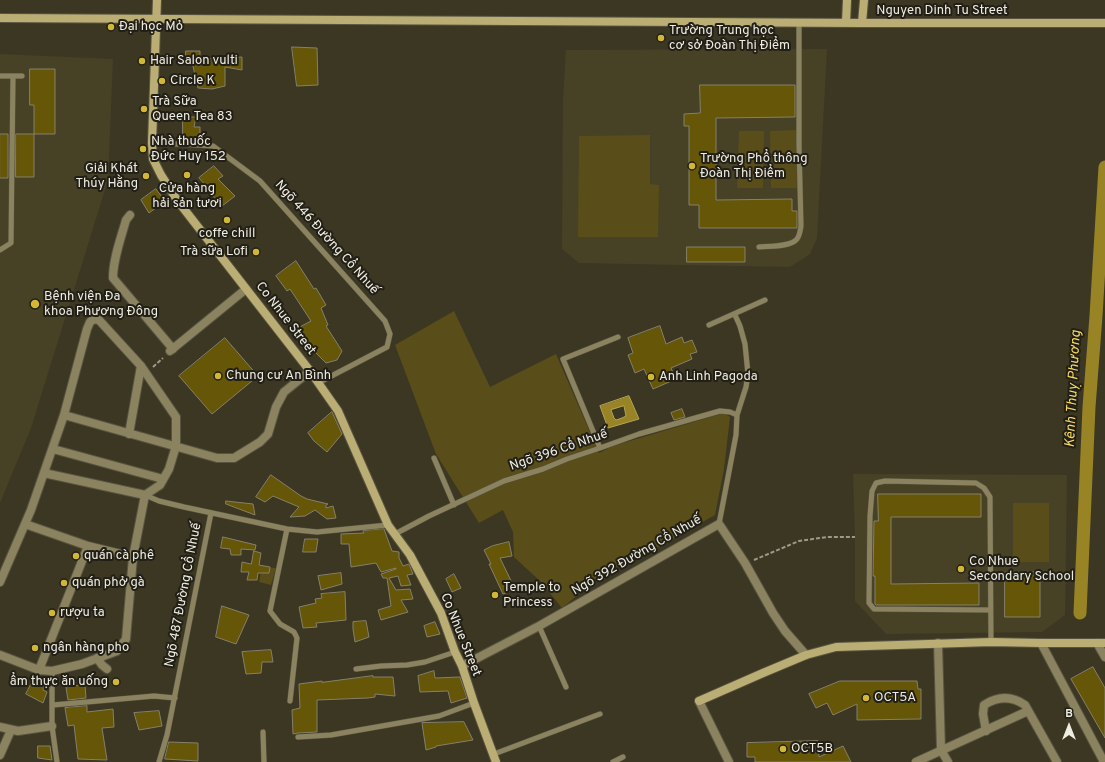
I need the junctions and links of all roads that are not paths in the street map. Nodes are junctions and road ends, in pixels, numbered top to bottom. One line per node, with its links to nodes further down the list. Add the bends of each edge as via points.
1 (157, 0): 5 (street, Co Nhue Street)
2 (847, 0): 7 (street)
3 (864, 0): 8 (street)
4 (0, 18): 5 (street, Nguyen Dinh Tu Street)
5 (155, 19): 6 (street, Nguyen Dinh Tu Street); 13 (street, Co Nhue Street)
6 (799, 23): 7 (street, Nguyen Dinh Tu Street); 15 (lane, via 800,234 796,241 790,244)
7 (846, 23): 8 (street, Nguyen Dinh Tu Street)
8 (862, 23): 9 (street, Nguyen Dinh Tu Street)
9 (1105, 23)
10 (0, 76): 11 (lane)
11 (13, 76): 12 (lane); 16 (lane, via 11,243)
12 (22, 76)
13 (152, 143): 17 (street, Co Nhue Street, via 153,159 177,200); 24 (lane, Ngõ 446 Đường Cổ Nhuế, via 213,146 260,181 385,321 390,334 387,346)
14 (130, 215): 17 (street, via 126,220 116,257 113,278 172,350)
15 (759, 247)
16 (0, 250)
17 (246, 289): 23 (street, Co Nhue Street)
18 (765, 300): 19 (lane)
19 (735, 314): 20 (lane); 26 (lane, via 745,344 748,374)
20 (709, 325)
21 (618, 337): 29 (lane, via 564,359)
22 (141, 366): 25 (street, via 99,320 94,319 87,329); 27 (street); 28 (street, via 176,417)
23 (310, 371): 24 (street, Co Nhue Street); 28 (street, via 284,392 276,407 268,434 234,458 217,458)
24 (318, 383): 39 (street, Co Nhue Street, via 338,411)
25 (64, 415): 27 (street); 30 (street)
26 (737, 415): 29 (lane, Ngõ 396 Cổ Nhuế, via 720,411); 38 (lane, via 736,435)
27 (129, 434): 28 (street)
28 (176, 446): 33 (street)
29 (600, 448): 35 (lane, Ngõ 396 Cổ Nhuế, via 504,481)
30 (53, 449): 32 (street); 33 (street)
31 (434, 458): 35 (lane)
32 (44, 473): 34 (street); 37 (street)
33 (163, 480): 34 (street)
34 (144, 495): 36 (lane, via 158,501); 43 (street)
35 (454, 505): 41 (lane, Ngõ 396 Cổ Nhuế)
36 (211, 513): 40 (lane, Ngõ 487 Đường Cổ Nhuế); 62 (lane, Ngõ 487 Đường Cổ Nhuế)
37 (25, 524): 42 (street); 44 (street)
38 (719, 524): 46 (street, Ngõ 392 Đường Cổ Nhuế); 52 (street, via 773,613)
39 (388, 525): 40 (lane, Ngõ 487 Đường Cổ Nhuế, via 317,532); 41 (street, Co Nhue Street)
40 (286, 529): 63 (lane, via 270,611 280,624 294,632 298,638)
41 (395, 534): 51 (street, Co Nhue Street, via 410,555 441,613)
42 (88, 546): 43 (street); 59 (street)
43 (133, 557): 55 (street, via 126,639 116,651)
44 (0, 582)
45 (990, 610): 45 (lane, via 874,609 869,603 870,516 872,491 876,483 976,483 984,488 990,497); 47 (lane)
46 (538, 626): 56 (street, Ngõ 392 Đường Cổ Nhuế); 61 (lane)
47 (991, 642): 48 (street); 49 (street)
48 (938, 643): 52 (street, via 836,648); 74 (street)
49 (1041, 643): 50 (street); 86 (street)
50 (1101, 643): 54 (street)
51 (455, 652): 56 (street, Co Nhue Street); 58 (lane, via 407,665)
52 (806, 655): 82 (street, via 699,701)
53 (0, 656): 59 (street)
54 (1105, 657)
55 (96, 658): 57 (street); 60 (street)
56 (462, 666): 64 (street, Co Nhue Street)
57 (107, 669)
58 (356, 669)
59 (39, 670): 60 (street)
60 (52, 671): 65 (lane)
61 (566, 687)
62 (175, 698): 65 (lane, via 154,696); 79 (lane, Ngõ 487 Đường Cổ Nhuế)
63 (290, 701)
64 (474, 704): 73 (lane, via 438,716 331,735); 77 (street, Co Nhue Street)
65 (53, 705): 68 (lane)
66 (1028, 710): 71 (street); 71 (street, via 1018,700 992,700 984,705); 85 (street)
67 (600, 714): 77 (lane)
68 (52, 726): 70 (street); 78 (lane)
69 (0, 727): 70 (street)
70 (11, 730): 75 (street)
71 (986, 731): 74 (street)
72 (263, 732): 80 (lane)
73 (298, 737)
74 (941, 750): 83 (street); 84 (street)
75 (0, 754)
76 (623, 757): 81 (lane)
77 (495, 758)
78 (57, 762)
79 (159, 762)
80 (264, 762)
81 (613, 762)
82 (729, 762)
83 (916, 762)
84 (948, 762)
85 (1057, 762)
86 (1104, 762)

